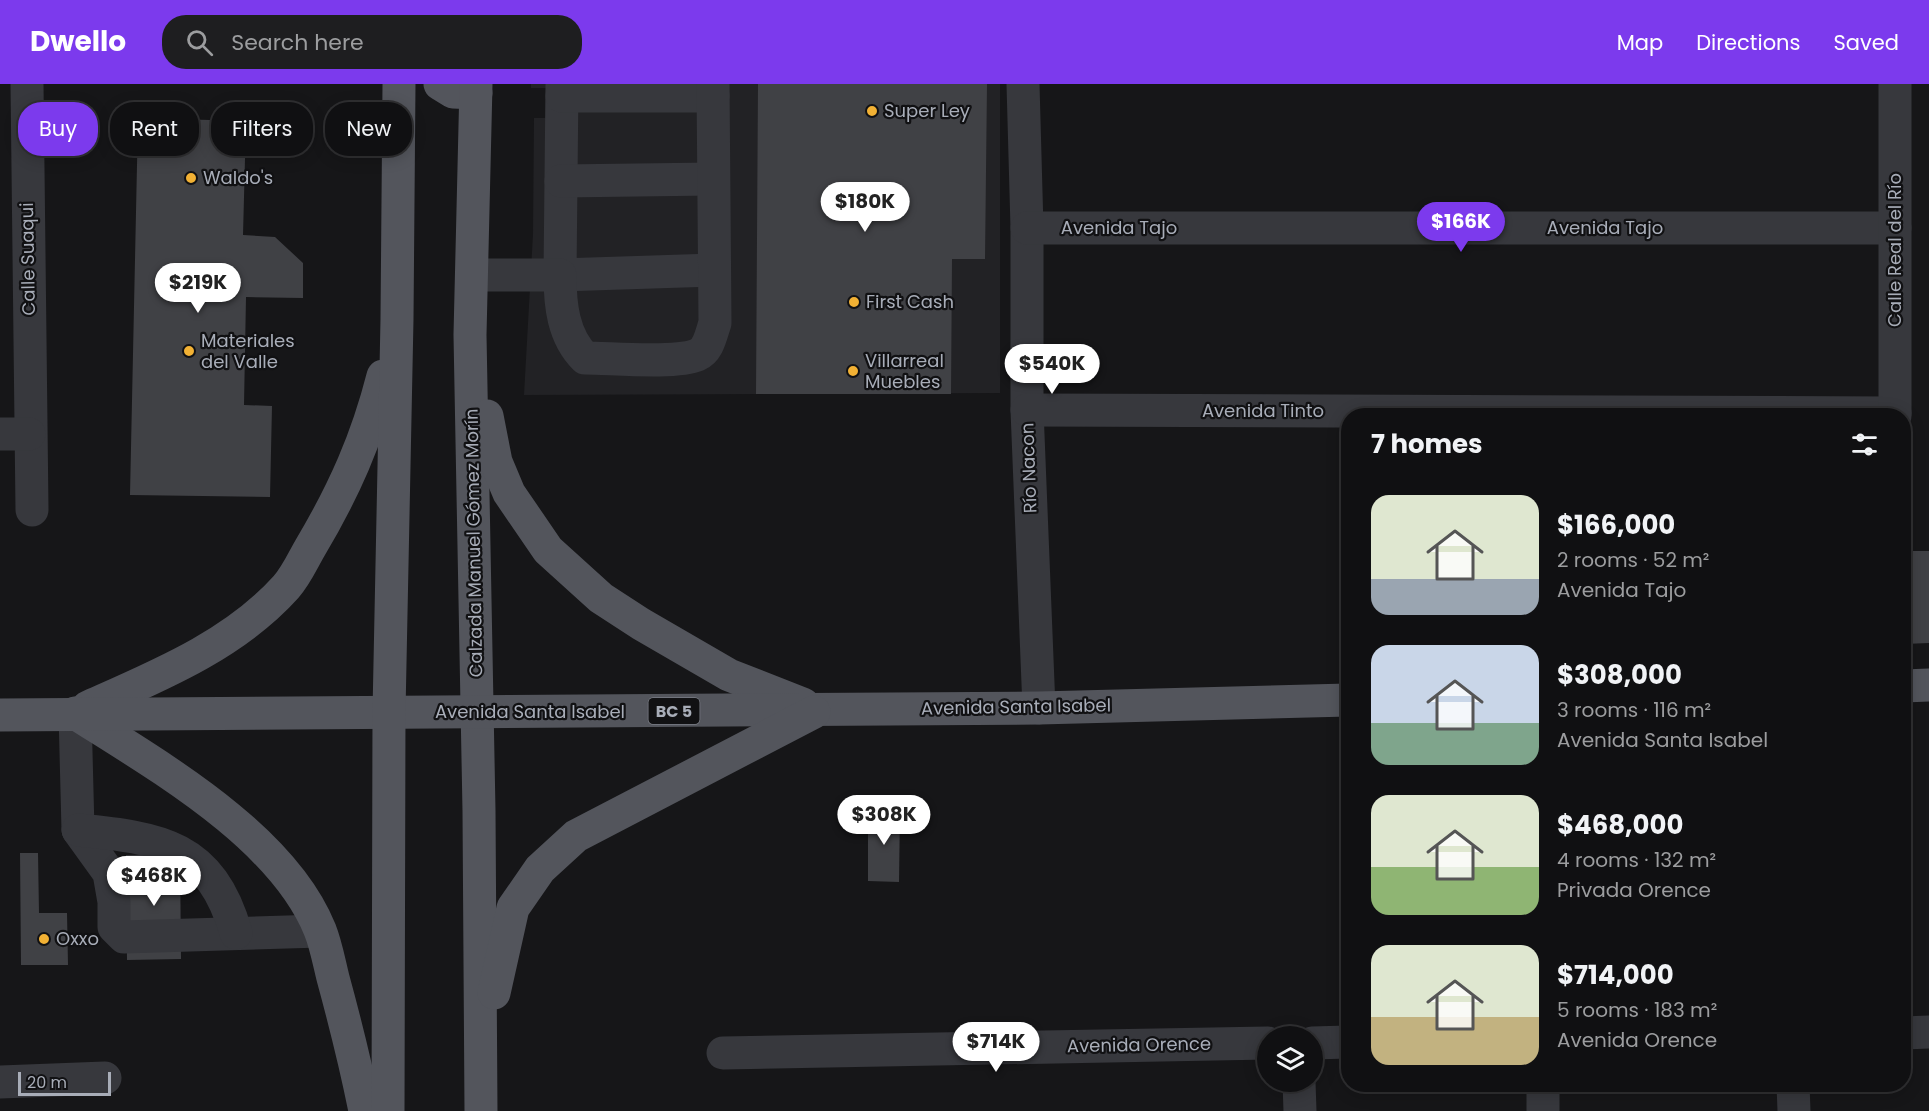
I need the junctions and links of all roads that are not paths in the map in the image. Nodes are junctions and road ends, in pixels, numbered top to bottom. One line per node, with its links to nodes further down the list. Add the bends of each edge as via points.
1 (27, 84): 11 (street, Calle Suaqui)
2 (399, 84): 17 (main road)
3 (440, 84): 6 (main road, via 453,93)
4 (1023, 84): 12 (street, Río Nacon)
5 (1895, 84): 13 (street, Calle Real del Río)
6 (476, 89): 15 (main road, Calzada Manuel Gómez Morín)
7 (562, 90): 8 (street); 10 (street)
8 (713, 90): 9 (street)
9 (713, 179): 10 (street); 14 (street)
10 (561, 181): 16 (street)
11 (14, 204): 22 (street, Calle Suaqui)
12 (1027, 228): 13 (street, Avenida Tajo); 20 (street, Río Nacon)
13 (1895, 228): 19 (street, Calle Real del Río)
14 (714, 270): 16 (street); 16 (street, via 715,323 708,344 698,354 679,358 585,358 574,347 565,323)
15 (472, 275): 16 (street); 18 (main road, Calzada Manuel Gómez Morín)
16 (560, 275)
17 (397, 319): 29 (main road); 30 (main road, via 370,427 339,500 287,586 247,623 182,666)
18 (470, 335): 28 (main road, via 496,462 509,493 548,550 601,598 667,640 729,675); 31 (main road, Calzada Manuel Gómez Morín)
19 (1895, 408)
20 (1027, 410): 21 (street, Avenida Tinto); 27 (street, Río Nacon)
21 (1341, 411)
22 (15, 434): 23 (street, Calle Suaqui)
23 (32, 510)
24 (1929, 685): 25 (main road)
25 (1911, 686)
26 (1341, 700): 27 (main road, Avenida Santa Isabel / BC 5)
27 (1039, 708): 28 (main road, Avenida Santa Isabel / BC 5)
28 (819, 710): 31 (main road, Avenida Santa Isabel / BC 5); 42 (main road, via 576,836 540,869 513,908)
29 (389, 712): 30 (main road, Avenida Santa Isabel / BC 5); 31 (main road, Avenida Santa Isabel / BC 5); 49 (main road)
30 (75, 713): 32 (main road, Avenida Santa Isabel / BC 5); 33 (street); 34 (main road, via 174,776 230,820 285,870)
31 (477, 713): 42 (main road, Calzada Manuel Gómez Morín)
32 (0, 715)
33 (78, 830): 35 (street, via 158,842 183,852 215,883 228,904); 35 (street, via 109,873 114,927 119,935)
34 (320, 931): 35 (street); 48 (main road)
35 (236, 933)
36 (1929, 1032): 37 (street)
37 (1911, 1033)
38 (1341, 1042): 40 (street)
39 (1257, 1043): 41 (street, Avenida Orence)
40 (1323, 1043)
41 (723, 1053)
42 (480, 1071): 50 (main road, Calzada Manuel Gómez Morín)
43 (105, 1078): 44 (street)
44 (0, 1082)
45 (1299, 1092): 51 (street)
46 (1543, 1092): 52 (street)
47 (1793, 1092): 53 (street)
48 (365, 1111)
49 (388, 1111)
50 (481, 1111)
51 (1300, 1111)
52 (1543, 1111)
53 (1794, 1111)

